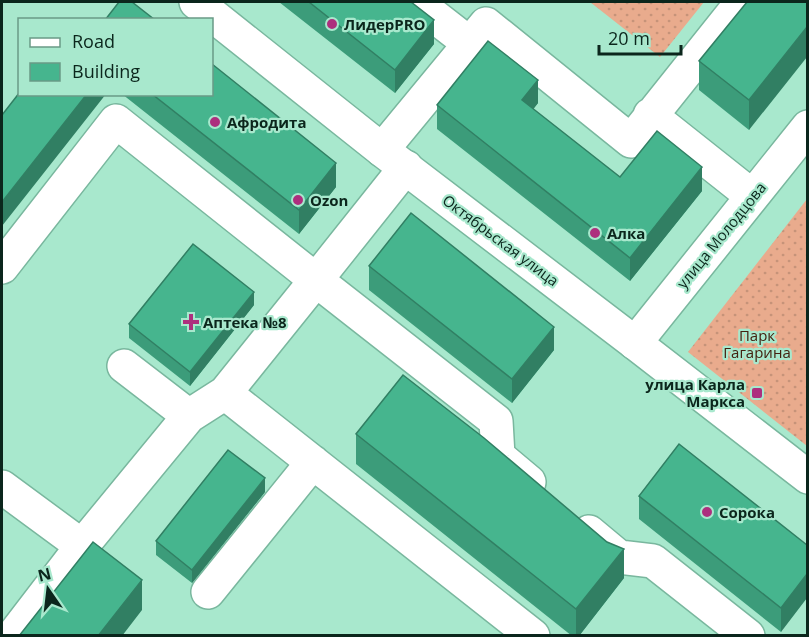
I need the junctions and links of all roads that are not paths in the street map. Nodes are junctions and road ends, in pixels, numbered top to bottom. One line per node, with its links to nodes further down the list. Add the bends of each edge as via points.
1 (196, 2): 7 (main road, Октябрьская улица)
2 (416, 2): 4 (main road)
3 (742, 2): 5 (main road)
4 (470, 44): 5 (main road, via 486,24 631,141); 7 (main road)
5 (650, 115): 8 (main road)
6 (807, 127): 8 (main road, улица Молодцова)
7 (394, 159): 10 (main road); 11 (main road, Октябрьская улица)
8 (752, 196): 11 (main road, улица Молодцова)
9 (2, 267): 10 (main road, via 116,121)
10 (316, 280): 13 (main road); 22 (main road, via 496,421 498,456 619,557 652,561)
11 (635, 342): 16 (main road, Октябрьская улица)
12 (124, 366): 14 (main road)
13 (225, 393): 14 (main road); 15 (main road)
14 (189, 416): 18 (main road)
15 (313, 462): 19 (main road); 21 (main road)
16 (807, 477)
17 (2, 487): 18 (main road)
18 (82, 546): 20 (main road)
19 (208, 592)
20 (13, 636)
21 (533, 636)
22 (748, 636)

